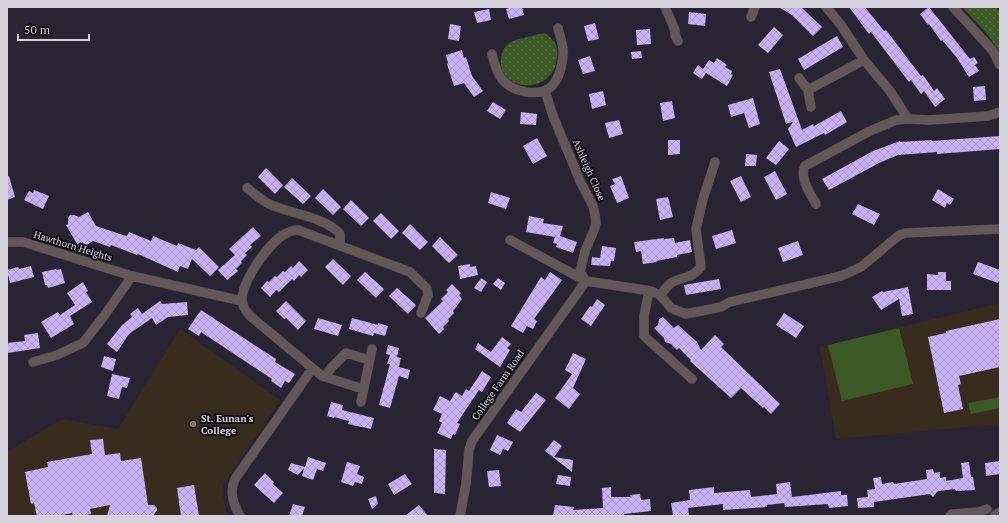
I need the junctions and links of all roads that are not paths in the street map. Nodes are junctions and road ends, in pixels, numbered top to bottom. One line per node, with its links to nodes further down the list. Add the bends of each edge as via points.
1 (665, 7): 7 (street)
2 (755, 7): 5 (street)
3 (826, 7): 9 (street)
4 (953, 7): 10 (street, via 993,52)
5 (751, 17)
6 (558, 28): 13 (street, via 563,51 561,67 557,80)
7 (678, 40)
8 (492, 54): 13 (street, via 506,84 520,91)
9 (864, 60): 12 (street); 16 (street, via 890,91)
10 (1000, 66)
11 (799, 78): 12 (street)
12 (808, 90): 14 (street)
13 (545, 91): 25 (street, Ashleigh Close, via 595,215 596,223 580,272)
14 (811, 107)
15 (1000, 112): 16 (street, via 988,116)
16 (908, 119): 19 (street, via 896,120 868,132 805,166 804,178)
17 (715, 162): 27 (street, via 696,229 701,267 687,278 670,284)
18 (247, 188): 23 (street, via 268,203 331,226 340,234)
19 (816, 204)
20 (1000, 229): 27 (street, via 905,233 861,267 841,276 730,302 721,307 692,314 671,308)
21 (510, 240): 25 (street)
22 (7, 242): 24 (street, Hawthorn Heights, via 23,242)
23 (340, 245): 28 (street, via 298,230 285,234 276,241 249,276); 29 (street, via 410,272 427,289 428,295)
24 (132, 276): 28 (street, Hawthorn Heights); 32 (street, via 83,343 58,355)
25 (586, 280): 26 (street); 41 (street, College Farm Road, via 472,441)
26 (649, 291): 27 (street); 35 (street, via 644,316 644,336)
27 (660, 295)
28 (242, 301): 33 (street, via 250,316)
29 (421, 313)
30 (372, 349): 31 (street)
31 (369, 360): 34 (street, via 346,353); 36 (street)
32 (33, 362)
33 (312, 369): 34 (street); 40 (street, via 235,479 232,497)
34 (325, 378): 36 (street)
35 (692, 379)
36 (363, 389): 37 (street)
37 (361, 402)
38 (987, 509): 42 (street)
39 (1000, 513): 43 (street)
40 (240, 516)
41 (460, 516)
42 (950, 516)
43 (995, 516)

